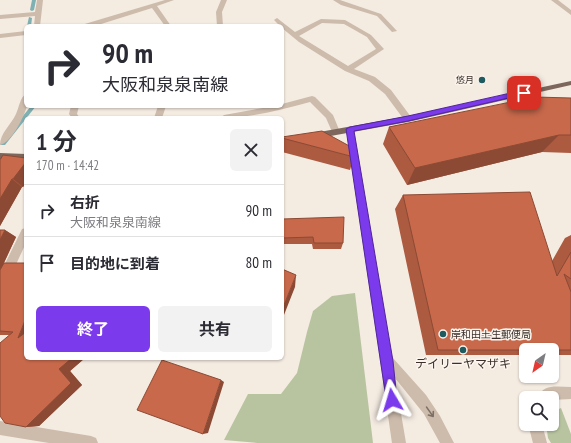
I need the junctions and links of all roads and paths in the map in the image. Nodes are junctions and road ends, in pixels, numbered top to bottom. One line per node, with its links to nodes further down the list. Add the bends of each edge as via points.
1 (40, 0): 8 (street)
2 (171, 0): 6 (street)
3 (224, 0): 14 (street, via 219,12)
4 (336, 0): 17 (street, via 379,15)
5 (554, 0): 7 (street)
6 (154, 6): 12 (street); 13 (street)
7 (571, 13)
8 (38, 14): 9 (street); 11 (street)
9 (0, 17)
10 (277, 20): 15 (street)
11 (37, 24)
12 (98, 24)
13 (167, 24)
14 (220, 24)
15 (282, 24)
16 (284, 26): 19 (street)
17 (394, 31)
18 (24, 33): 20 (street)
19 (295, 35): 21 (street); 21 (street, via 321,21 345,22 369,36 380,49)
20 (0, 36)
21 (348, 68): 27 (street, via 372,79 388,92)
22 (571, 82): 27 (main road)
23 (284, 106): 29 (street, via 312,99 330,117)
24 (24, 108): 31 (street)
25 (277, 108): 26 (street)
26 (235, 116)
27 (408, 119): 28 (main road)
28 (350, 129): 29 (main road); 36 (street)
29 (336, 132): 30 (main road)
30 (304, 138)
31 (0, 142)
32 (0, 156): 33 (main road)
33 (24, 157)
34 (24, 236): 35 (street)
35 (0, 286)
36 (387, 361): 42 (street); 43 (street, one-way to 43, via 408,381 440,427)
37 (571, 393): 38 (street)
38 (559, 394)
39 (0, 428): 41 (street)
40 (537, 431): 44 (street)
41 (91, 443)
42 (399, 443)
43 (447, 443)
44 (540, 443)

